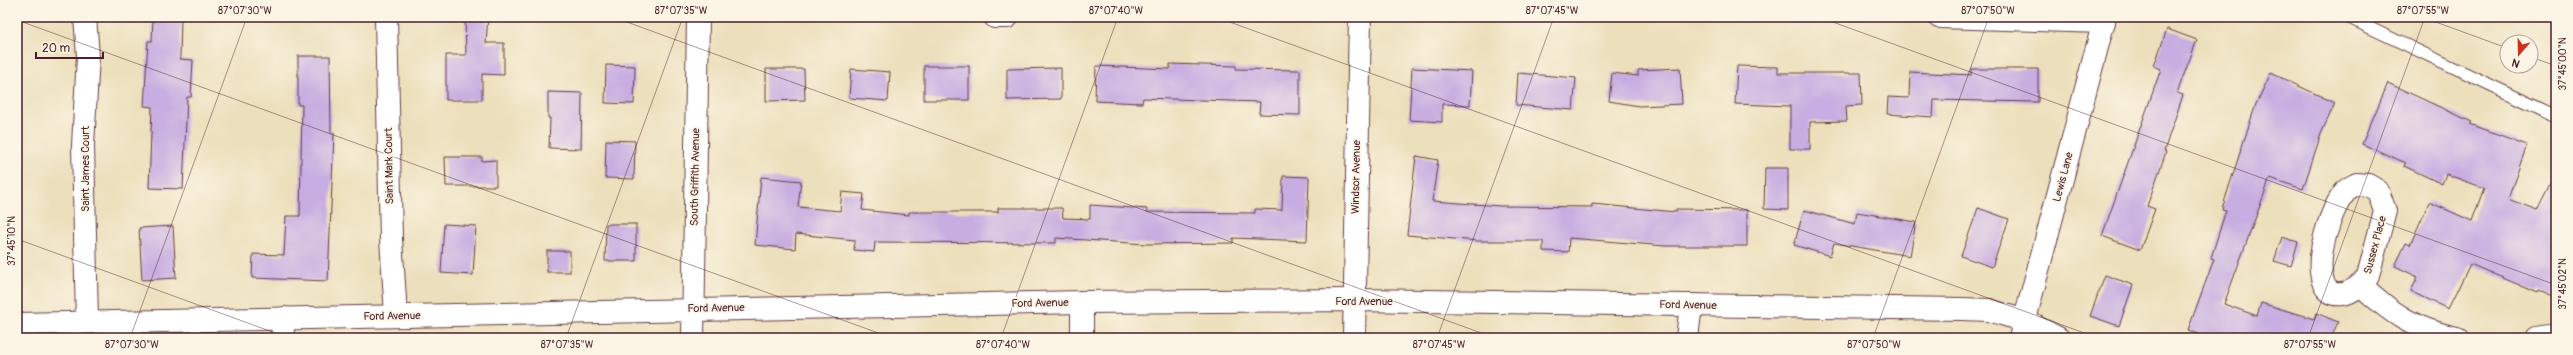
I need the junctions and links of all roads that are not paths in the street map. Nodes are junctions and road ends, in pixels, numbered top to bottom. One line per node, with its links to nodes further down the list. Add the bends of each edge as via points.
1 (85, 17): 17 (street, Saint James Court, via 88,56 83,145)
2 (386, 17): 16 (street, Saint Mark Court, via 391,239)
3 (698, 17): 15 (street, South Griffith Avenue)
4 (995, 17): 5 (street)
5 (1007, 17)
6 (1360, 17): 12 (street, Windsor Avenue)
7 (1939, 17): 9 (street)
8 (2347, 17): 10 (lane)
9 (2104, 20): 20 (street, Lewis Lane)
10 (2556, 116)
11 (2362, 286): 11 (street, Sussex Place, via 2373,263 2385,211 2378,191 2368,185 2356,184 2346,190 2331,218 2320,262 2322,278 2331,292 2342,295 2352,293); 27 (street, Sussex Place, via 2388,311 2422,329)
12 (1354, 300): 13 (street, Ford Avenue); 14 (street, Ford Avenue); 24 (street, Windsor Avenue)
13 (1082, 302): 15 (street, Ford Avenue); 23 (street)
14 (1691, 305): 20 (street, Ford Avenue, via 1988,310); 25 (street)
15 (693, 309): 16 (street, Ford Avenue); 22 (street, South Griffith Avenue)
16 (396, 315): 18 (street, Ford Avenue)
17 (87, 322): 18 (street, Ford Avenue); 19 (street, Ford Avenue)
18 (283, 328)
19 (22, 329)
20 (2022, 329): 26 (street, Ford Avenue)
21 (2556, 335): 28 (street)
22 (693, 338)
23 (1082, 338)
24 (1354, 338)
25 (1687, 338)
26 (2058, 338)
27 (2457, 338)
28 (2536, 338)

